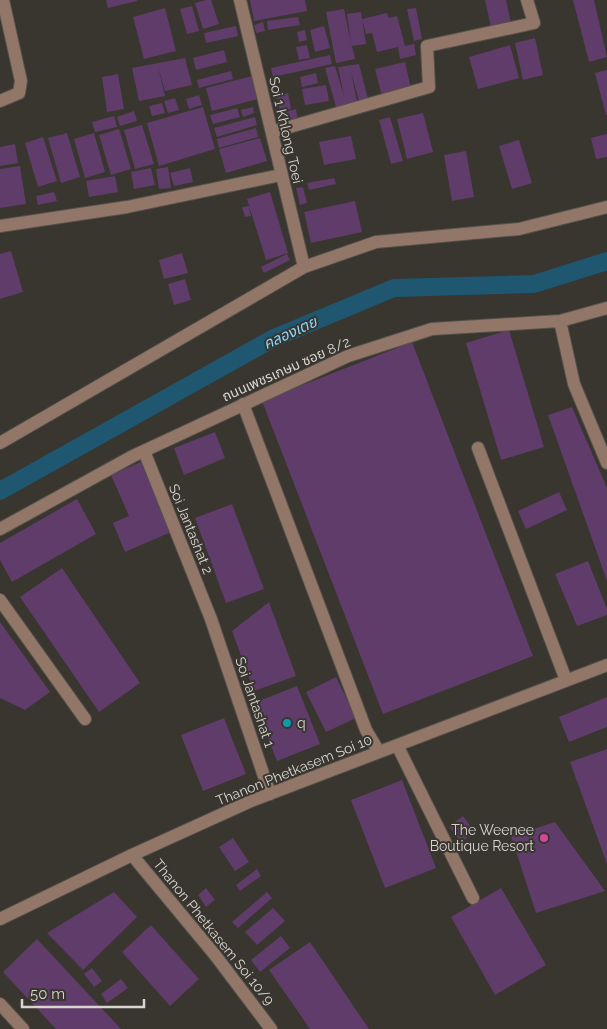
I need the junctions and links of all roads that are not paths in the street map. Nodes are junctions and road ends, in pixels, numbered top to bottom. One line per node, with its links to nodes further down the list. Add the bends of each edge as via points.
1 (3, 0): 4 (street, via 20,81 19,93)
2 (240, 0): 5 (street, Soi 1 Khlong Toei)
3 (527, 0): 5 (street, via 534,23 426,46 429,87)
4 (0, 101)
5 (272, 132): 6 (street, Soi 1 Khlong Toei)
6 (281, 175): 8 (street, via 127,207); 9 (street, Soi 1 Khlong Toei)
7 (607, 207): 9 (street, via 519,229 376,242)
8 (0, 226)
9 (304, 267): 13 (street)
10 (607, 308): 11 (street, ถนนเพชรเกษม ซอย 8/2)
11 (560, 321): 12 (street, ถนนเพชรเกษม ซอย 8/2, via 432,329 348,356); 16 (street, via 574,384)
12 (243, 404): 15 (street, ถนนเพชรเกษม ซอย 8/2); 24 (street, via 366,730)
13 (0, 443)
14 (478, 448): 21 (street)
15 (144, 451): 17 (street, ถนนเพชรเกษม ซอย 8/2); 19 (street, Soi Jantashat 2)
16 (607, 462)
17 (0, 529)
18 (0, 600): 22 (street)
19 (210, 619): 25 (street, Soi Jantashat 1)
20 (607, 665): 21 (street, Thanon Phetkasem Soi 10)
21 (566, 680): 23 (street, Thanon Phetkasem Soi 10)
22 (85, 719)
23 (397, 745): 24 (street, Thanon Phetkasem Soi 10); 27 (street)
24 (380, 752): 25 (street, Thanon Phetkasem Soi 10)
25 (270, 794): 26 (street, Thanon Phetkasem Soi 10)
26 (132, 855): 28 (street, Thanon Phetkasem Soi 10); 31 (street, Thanon Phetkasem Soi 10/9)
27 (473, 898)
28 (0, 919)
29 (0, 1004): 30 (street)
30 (23, 1029)
31 (271, 1029)

